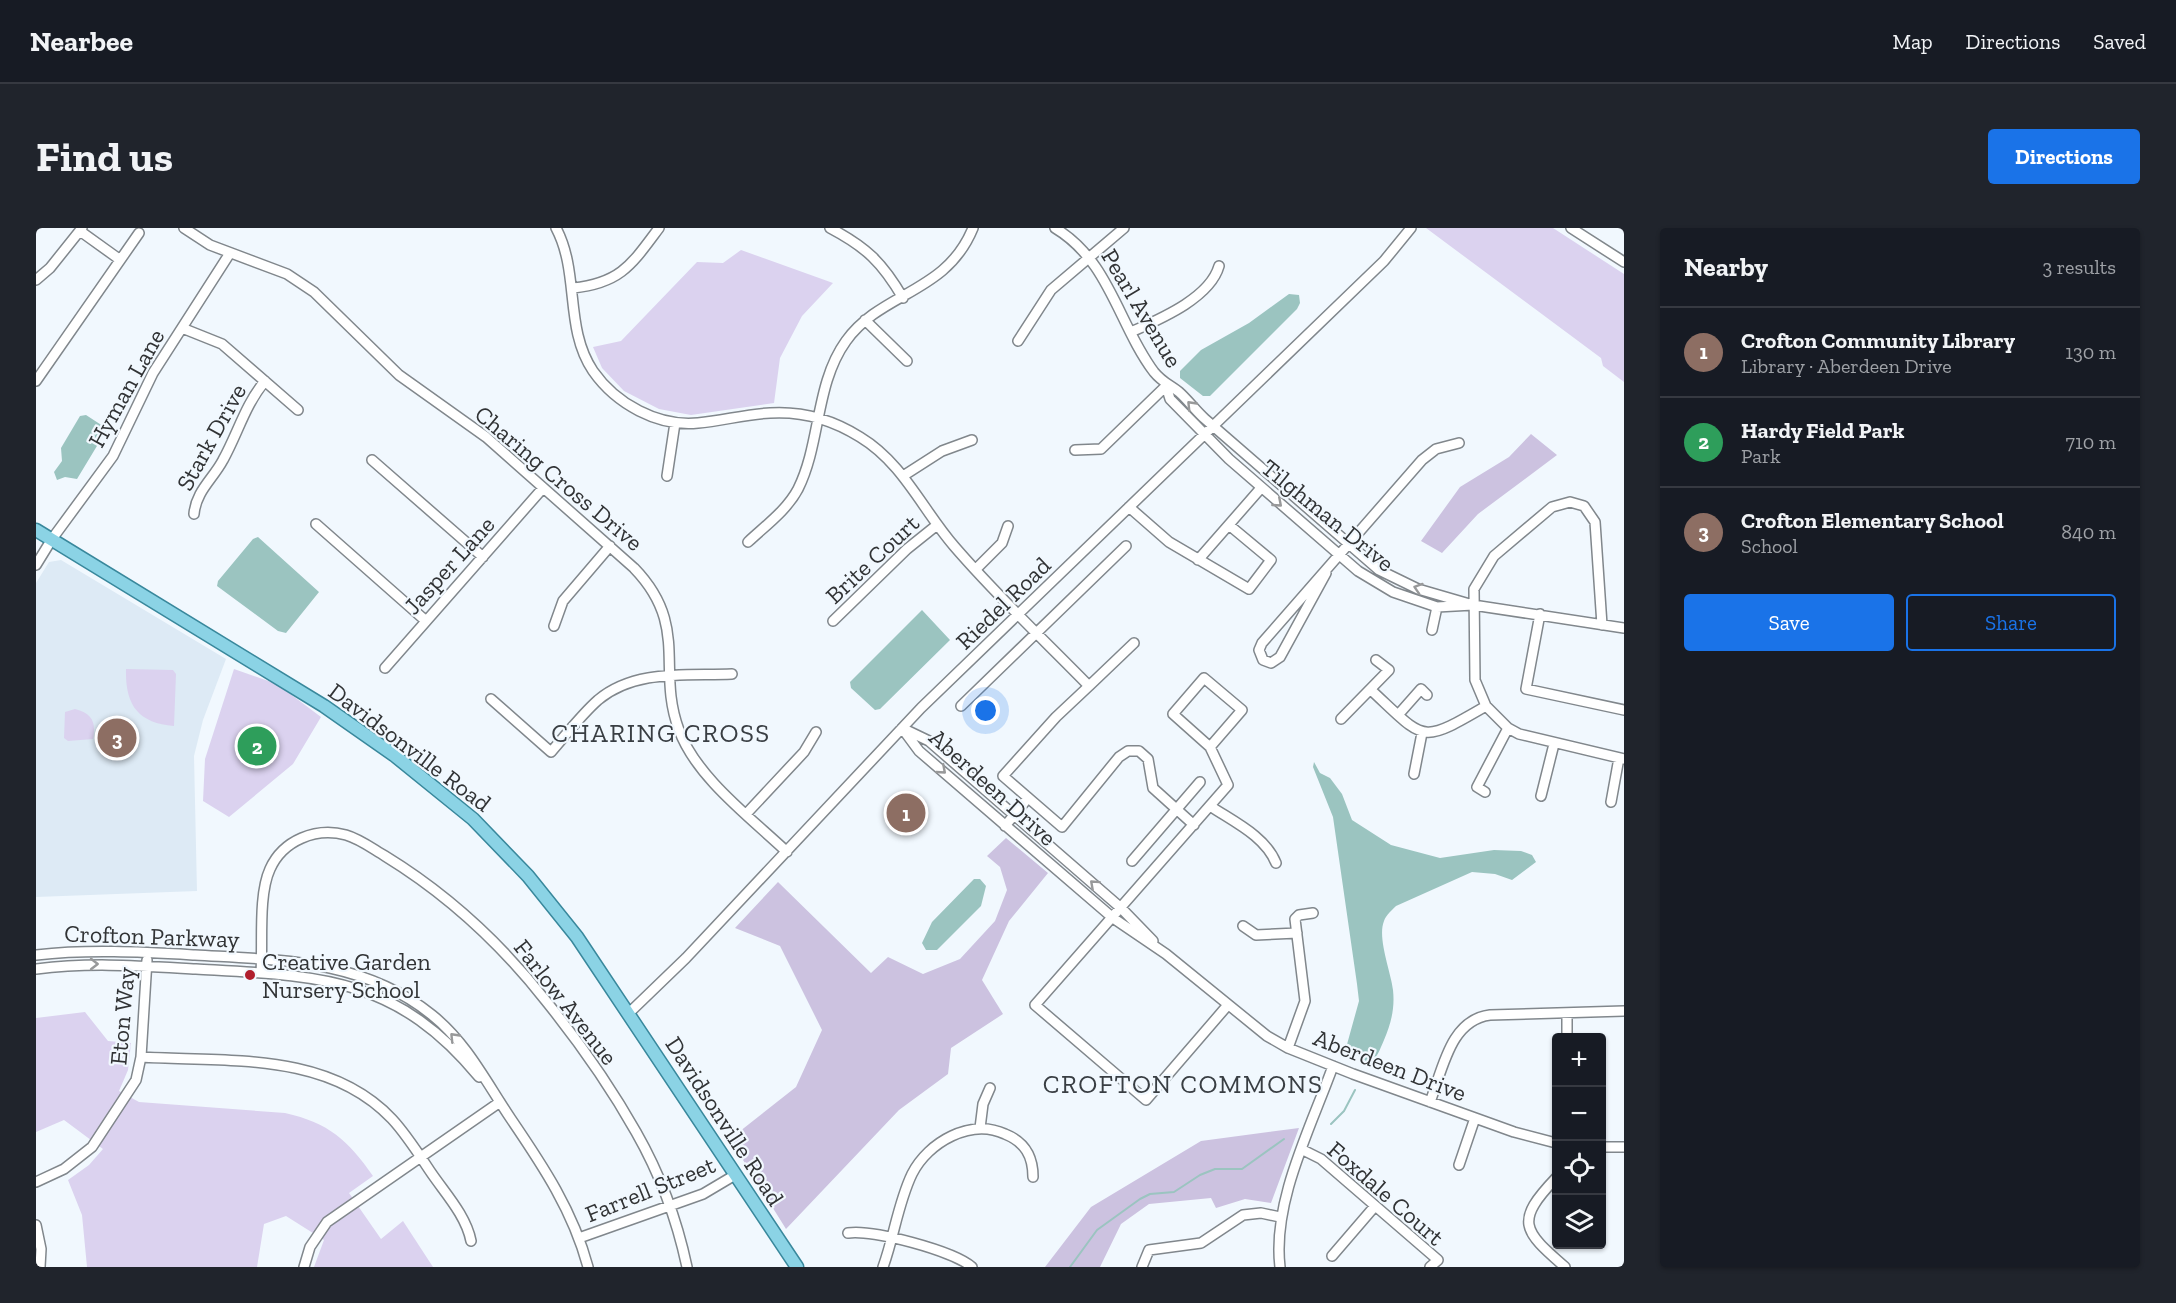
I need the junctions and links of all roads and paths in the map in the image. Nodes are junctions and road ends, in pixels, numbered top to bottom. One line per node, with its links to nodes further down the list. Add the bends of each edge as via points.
1 (184, 228): 12 (street, Charing Cross Drive)
2 (556, 228): 18 (street, via 567,252)
3 (659, 228): 18 (street, via 626,271 595,286)
4 (830, 228): 19 (street, via 857,242 877,260)
5 (973, 228): 19 (street, via 949,265)
6 (1055, 228): 13 (street, Pearl Avenue)
7 (1124, 228): 13 (street)
8 (1411, 228): 31 (street, Riedel Road, via 1384,261)
9 (1571, 228): 15 (street)
10 (81, 229): 14 (street); 17 (street)
11 (139, 233): 14 (street)
12 (230, 253): 21 (street, Hyman Lane); 39 (street, Charing Cross Drive, via 287,274 314,292 399,375 486,438)
13 (1090, 257): 22 (street, Pearl Avenue); 23 (street, via 1043,298)
14 (120, 259): 25 (street)
15 (1624, 262)
16 (1219, 266): 22 (street, via 1207,288 1165,316)
17 (36, 280)
18 (573, 288): 30 (street, via 578,338 593,371 627,403)
19 (903, 298): 20 (street)
20 (865, 320): 24 (street); 29 (street, via 833,363)
21 (182, 327): 26 (street, via 222,344); 48 (street, Hyman Lane, via 145,388 113,456)
22 (1131, 332): 27 (street, Pearl Avenue)
23 (1018, 341)
24 (907, 362)
25 (36, 381)
26 (265, 381): 28 (street); 42 (street, Stark Drive, via 246,407 224,458 197,499)
27 (1166, 386): 31 (street, Pearl Avenue, one-way to 27, via 1179,392); 32 (street, Pearl Avenue, via 1170,399); 35 (street, via 1101,449)
28 (298, 410)
29 (817, 417): 30 (street, via 771,413 696,424); 38 (street, via 874,445); 49 (street, via 796,491 787,505)
30 (675, 423): 37 (street)
31 (1213, 426): 32 (street, Riedel Road); 50 (street, Tilghman Drive)
32 (1205, 434): 40 (street, Tilghman Drive); 41 (street, Riedel Road)
33 (972, 441): 38 (street, via 942,451)
34 (1459, 443): 50 (street, via 1430,453)
35 (1075, 450)
36 (372, 460): 54 (street)
37 (667, 476)
38 (903, 476): 44 (street)
39 (543, 488): 51 (street, Charing Cross Drive); 54 (street, Jasper Lane)
40 (1261, 488): 45 (street); 53 (street, Tilghman Drive, one-way to 53)
41 (1129, 507): 55 (street, via 1154,531); 61 (street, Riedel Road)
42 (194, 514)
43 (316, 524): 63 (street)
44 (937, 525): 57 (street); 64 (street, Brite Court)
45 (1229, 525): 55 (street); 55 (street, via 1271,560 1249,589)
46 (1008, 526): 57 (street, via 1002,543)
47 (36, 530): 48 (main road, Davidsonville Road)
48 (52, 539): 56 (street, Hyman Lane); 120 (main road, Davidsonville Road, via 324,706 449,798 500,846 553,905)
49 (748, 542)
50 (1348, 545): 53 (street); 59 (street, Tilghman Drive, one-way to 50, via 1398,581)
51 (610, 546): 66 (street, via 563,602); 74 (street, Charing Cross Drive, via 645,578 659,602 668,630)
52 (1126, 546): 69 (street)
53 (1339, 555): 58 (street); 60 (street, Tilghman Drive, via 1393,592)
54 (483, 557): 63 (street, Jasper Lane)
55 (1198, 560)
56 (36, 565)
57 (976, 569): 61 (street)
58 (1326, 573): 58 (street, via 1262,643 1259,650 1263,660 1271,663 1280,657)
59 (1473, 605): 60 (street, Tilghman Drive); 62 (street, Tilghman Drive); 65 (street, via 1474,590 1494,556 1552,507 1578,504 1589,510 1595,522); 80 (street, via 1473,669)
60 (1437, 607): 68 (street)
61 (1019, 614): 69 (street); 84 (street, Riedel Road)
62 (1540, 614): 65 (street, Tilghman Drive); 81 (street, via 1526,689)
63 (426, 621): 72 (street, Jasper Lane)
64 (833, 621)
65 (1602, 624): 67 (street, Tilghman Drive)
66 (554, 626)
67 (1624, 628)
68 (1432, 630)
69 (1037, 632): 75 (street); 79 (street)
70 (1134, 643): 75 (street)
71 (1376, 660): 76 (street, via 1389,670)
72 (385, 668)
73 (732, 674): 74 (street)
74 (671, 676): 78 (street, via 632,680 608,693 551,752); 99 (street, Charing Cross Drive, via 675,720 687,748 708,776)
75 (1089, 686): 95 (street, via 1003,776)
76 (1371, 690): 82 (street); 83 (street)
77 (1427, 695): 82 (street, via 1421,690)
78 (491, 699)
79 (961, 706)
80 (1486, 706): 85 (street); 87 (street, via 1442,732)
81 (1624, 710)
82 (1398, 715): 87 (street)
83 (1341, 719)
84 (902, 728): 100 (street, Aberdeen Drive, via 929,741); 102 (street, Aberdeen Drive, one-way to 102, via 919,751); 103 (street, Riedel Road)
85 (1508, 728): 88 (street, via 1530,739); 93 (street, via 1477,787)
86 (816, 732): 99 (street, via 804,752)
87 (1422, 733): 91 (street)
88 (1554, 744): 90 (street); 94 (street)
89 (1210, 747): 89 (street, via 1173,714 1204,678 1242,710); 97 (street, via 1228,785)
90 (1622, 759): 96 (street)
91 (1414, 774)
92 (1200, 782): 98 (street)
93 (1485, 792)
94 (1541, 796)
95 (1028, 798): 98 (street, via 1062,827 1119,757 1134,750 1146,755 1153,788); 100 (street)
96 (1611, 802)
97 (1210, 806): 101 (street); 105 (street, via 1262,841)
98 (1176, 810): 101 (street); 104 (street)
99 (747, 813): 103 (street, Charing Cross Drive)
100 (1015, 815): 102 (street); 106 (street, Aberdeen Drive, one-way to 100)
101 (1194, 825): 106 (street)
102 (1005, 826): 108 (street, Aberdeen Drive)
103 (787, 852): 120 (street, Riedel Road)
104 (1132, 861)
105 (1276, 863)
106 (1121, 908): 108 (street); 112 (street, Aberdeen Drive)
107 (1314, 913): 110 (street, via 1296,916)
108 (1113, 918): 112 (street, Aberdeen Drive); 118 (street, via 1035,1005 1146,1100)
109 (1244, 926): 110 (street, via 1256,935)
110 (1297, 933): 123 (street, via 1305,1001)
111 (147, 953): 113 (street, Crofton Parkway, via 76,951); 114 (street, Crofton Parkway); 115 (street, Eton Way)
112 (1166, 954): 118 (street, Aberdeen Drive)
113 (36, 955)
114 (262, 959): 117 (street, Farlow Avenue); 127 (street, Crofton Parkway, one-way to 114, via 455,1036 432,1015 389,987 324,966); 141 (street, Farlow Avenue, via 265,885 279,855 310,834 329,832 356,839 451,904 528,979 620,1105 647,1151)
115 (146, 966): 116 (street, Crofton Parkway, one-way to 115, via 77,964); 117 (street, Crofton Parkway); 124 (street, Eton Way)
116 (36, 969)
117 (261, 973): 127 (street, Crofton Parkway, via 304,975 341,983 404,1010 444,1039)
118 (1227, 1006): 123 (street, Aberdeen Drive)
119 (1624, 1011): 121 (street)
120 (629, 1013): 137 (main road, Davidsonville Road)
121 (1567, 1013): 122 (street); 128 (street, via 1490,1014 1467,1023 1455,1036)
122 (1567, 1033)
123 (1288, 1048): 125 (street, Aberdeen Drive)
124 (141, 1057): 135 (street, via 277,1065 323,1075 378,1106); 139 (street, Eton Way, via 133,1087 92,1147 64,1169)
125 (1333, 1066): 128 (street, Aberdeen Drive); 134 (street)
126 (990, 1088): 130 (street)
127 (500, 1102): 135 (street); 146 (street, Crofton Parkway, via 557,1190)
128 (1430, 1102): 129 (street, Aberdeen Drive)
129 (1475, 1118): 131 (street, Aberdeen Drive); 136 (street)
130 (980, 1128): 138 (street, via 1002,1132 1019,1141 1032,1160); 147 (street, via 945,1140 918,1164 909,1180)
131 (1552, 1141)
132 (1606, 1147): 133 (street)
133 (1624, 1147)
134 (1303, 1150): 142 (street, Foxdale Court, via 1321,1159); 143 (street)
135 (420, 1157): 148 (street, via 464,1222); 151 (street, via 327,1222 310,1247)
136 (1459, 1166)
137 (735, 1175): 141 (street, Farrell Street, via 712,1190); 154 (main road, Davidsonville Road)
138 (1033, 1177)
139 (36, 1182)
140 (1552, 1183): 160 (street, via 1536,1199 1528,1219 1541,1246)
141 (670, 1206): 146 (street, Farrell Street); 153 (street, Farlow Avenue)
142 (1375, 1206): 149 (street); 159 (street, Foxdale Court, via 1438,1260)
143 (1280, 1217): 157 (street, via 1243,1215 1201,1243 1149,1250); 158 (street)
144 (36, 1225): 150 (street)
145 (848, 1233): 147 (street, via 872,1232)
146 (579, 1238): 152 (street, Crofton Parkway)
147 (892, 1238): 155 (street); 156 (street, via 956,1257)
148 (471, 1241)
149 (1332, 1256)
150 (40, 1267)
151 (304, 1267)
152 (588, 1267)
153 (687, 1267)
154 (797, 1267)
155 (883, 1267)
156 (972, 1267)
157 (1142, 1267)
158 (1280, 1267)
159 (1430, 1267)
160 (1565, 1267)

